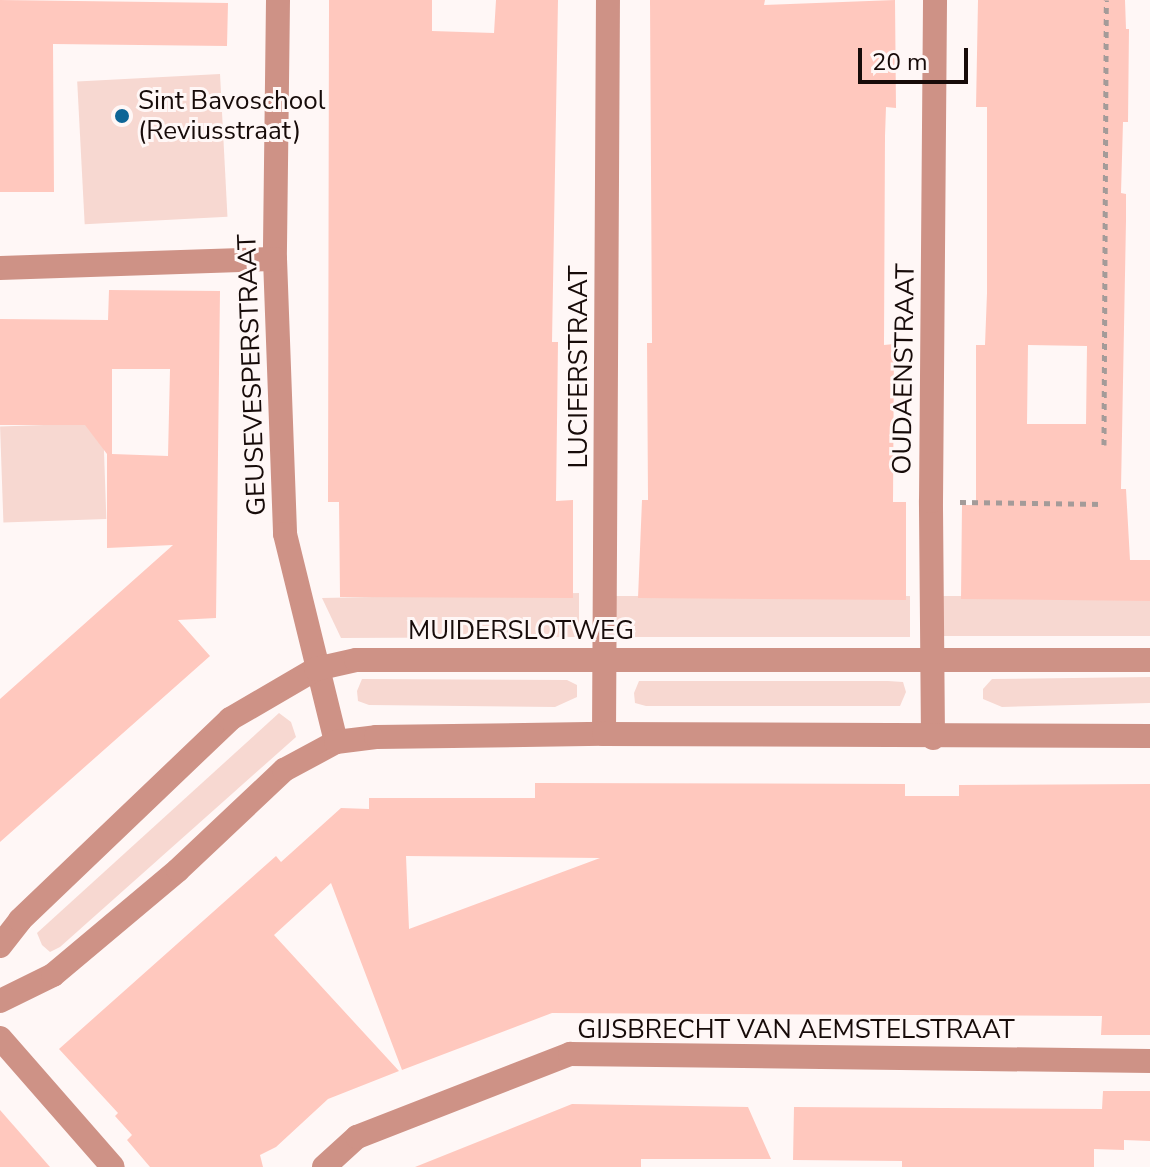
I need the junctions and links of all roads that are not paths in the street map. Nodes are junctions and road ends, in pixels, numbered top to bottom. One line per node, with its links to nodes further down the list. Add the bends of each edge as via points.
1 (278, 0): 4 (street, GEUSEVESPERSTRAAT)
2 (608, 0): 6 (street, LUCIFERSTRAAT)
3 (935, 0): 7 (street, OUDAENSTRAAT)
4 (275, 259): 5 (street); 9 (street, GEUSEVESPERSTRAAT, via 285,534)
5 (0, 268)
6 (605, 659): 7 (street, MUIDERSLOTWEG); 9 (street, MUIDERSLOTWEG, via 356,660); 10 (street, LUCIFERSTRAAT)
7 (931, 659): 8 (street, MUIDERSLOTWEG); 12 (street, OUDAENSTRAAT)
8 (1150, 660)
9 (316, 669): 13 (street, GEUSEVESPERSTRAAT); 14 (street, MUIDERSLOTWEG, via 230,719 20,920)
10 (604, 734): 12 (street); 13 (street)
11 (1150, 736): 12 (street)
12 (933, 738)
13 (336, 742): 15 (street, via 284,770 178,870 53,975)
14 (0, 946)
15 (0, 1001)
16 (0, 1038): 18 (street)
17 (1150, 1061): 19 (street, GIJSBRECHT VAN AEMSTELSTRAAT, via 570,1054 357,1137)
18 (113, 1167)
19 (324, 1167)

